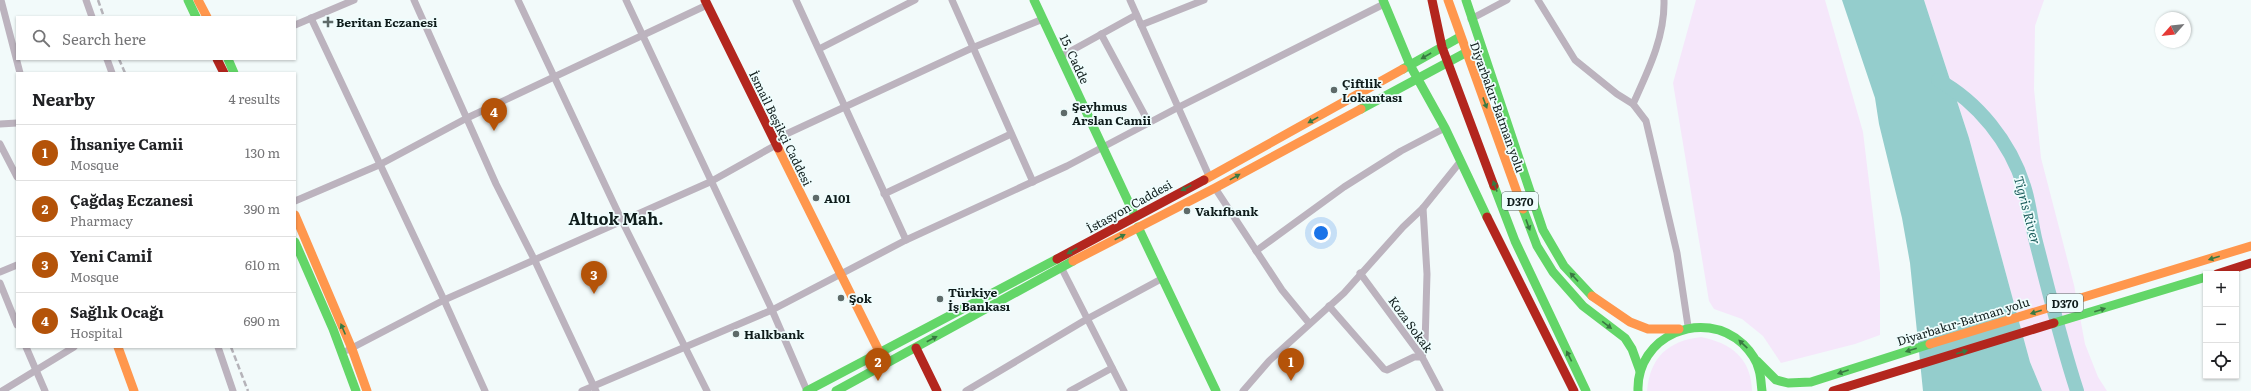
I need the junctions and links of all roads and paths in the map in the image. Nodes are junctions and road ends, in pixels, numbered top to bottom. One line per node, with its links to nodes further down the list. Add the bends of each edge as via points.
1 (1, 0): 41 (street)
2 (86, 0): 25 (street)
3 (188, 0): 26 (main road)
4 (198, 0): 27 (main road)
5 (354, 0): 28 (street)
6 (414, 0): 56 (street)
7 (518, 0): 51 (street)
8 (626, 0): 34 (street)
9 (796, 0): 38 (street)
10 (915, 0): 38 (street)
11 (952, 0): 37 (street)
12 (1034, 0): 29 (main road, 15. Cadde)
13 (1130, 0): 24 (street)
14 (1204, 0): 32 (street)
15 (1432, 0): 36 (main road)
16 (1448, 0): 35 (main road, Diyarbakır-Batman yolu / D370)
17 (1466, 0): 30 (main road, Diyarbakır-Batman yolu / D370)
18 (1507, 0): 23 (street)
19 (1538, 0): 53 (street, via 1575,60)
20 (1664, 0): 53 (street, via 1664,15 1655,54)
21 (1384, 2): 46 (main road); 55 (street)
22 (706, 3): 34 (street); 63 (main road, İsmail Beşikçi Caddesi)
23 (1493, 4): 30 (street)
24 (1136, 15): 32 (street); 33 (street)
25 (92, 16)
26 (196, 16)
27 (206, 16)
28 (310, 18): 31 (street); 66 (street)
29 (1043, 19): 37 (street); 40 (main road, 15. Cadde)
30 (1472, 19): 102 (main road, Diyarbakır-Batman yolu / D370, one-way to 30, via 1648,329 1630,322 1590,295 1564,266 1543,230)
31 (296, 25)
32 (1141, 25): 55 (street)
33 (1101, 34): 40 (street); 58 (street)
34 (642, 36): 51 (street); 69 (street)
35 (1460, 37): 36 (main road, İstasyon Caddesi); 39 (main road, Diyarbakır-Batman yolu / D370)
36 (1442, 47): 45 (main road); 46 (main road, İstasyon Caddesi, one-way to 46)
37 (972, 48): 54 (street); 61 (street)
38 (819, 49): 54 (street)
39 (1467, 52): 45 (main road, İstasyon Caddesi); 116 (main road, Diyarbakır-Batman yolu / D370, one-way to 116, via 1532,236 1544,260 1582,306 1625,338)
40 (1060, 57): 64 (main road, 15. Cadde)
41 (16, 58)
42 (17, 60): 47 (street)
43 (107, 60): 48 (street)
44 (223, 60): 49 (main road); 50 (main road)
45 (1448, 62): 52 (main road, İstasyon Caddesi); 138 (main road, one-way to 45, via 1532,280)
46 (1410, 66): 52 (main road); 68 (main road, İstasyon Caddesi, one-way to 68)
47 (20, 72)
48 (112, 72)
49 (224, 72)
50 (233, 72)
51 (554, 78): 56 (street); 77 (street)
52 (1417, 78): 60 (main road); 71 (main road, İstasyon Caddesi, one-way to 52)
53 (1633, 104): 101 (street, via 1646,121 1678,253)
54 (845, 108): 63 (street, via 782,136); 72 (street)
55 (1177, 108): 58 (street); 68 (street)
56 (467, 118): 66 (street); 83 (street, via 496,184)
57 (16, 123): 59 (street)
58 (1149, 123): 64 (street)
59 (0, 124)
60 (1446, 128): 65 (main road); 82 (street, via 1401,151 1344,187)
61 (1011, 134): 70 (street); 72 (street)
62 (0, 144): 67 (street)
63 (776, 145): 69 (street); 90 (main road, İsmail Beşikçi Caddesi)
64 (1103, 147): 70 (street); 75 (main road, 15. Cadde)
65 (1460, 162): 74 (street); 137 (main road)
66 (379, 165): 73 (street); 95 (street)
67 (16, 175)
68 (1209, 176): 75 (main road, İstasyon Caddesi, one-way to 75)
69 (710, 182): 77 (street); 97 (street)
70 (1033, 182): 79 (street)
71 (1215, 188): 78 (main road, İstasyon Caddesi); 82 (street)
72 (884, 194): 79 (street)
73 (296, 202)
74 (1423, 208): 89 (street); 112 (street, via 1427,274 1425,345)
75 (1135, 216): 111 (main road, İstasyon Caddesi, one-way to 111, via 1002,290)
76 (296, 217): 109 (main road, one-way to 76)
77 (622, 221): 83 (street); 107 (street)
78 (1138, 227): 86 (main road, İstasyon Caddesi, one-way to 78); 91 (main road)
79 (906, 240): 90 (street)
80 (296, 244): 110 (main road)
81 (2251, 246): 113 (main road, Diyarbakır-Batman yolu / D370, one-way to 113, via 1880,359 1839,374 1799,384 1776,380)
82 (1256, 251): 100 (street, via 1282,290)
83 (535, 261): 95 (street); 117 (street)
84 (2251, 264): 87 (main road)
85 (16, 265): 88 (street)
86 (1061, 267): 98 (street); 108 (main road, İstasyon Caddesi, one-way to 86)
87 (2226, 271)
88 (0, 272)
89 (1360, 273): 96 (street, via 1344,293); 112 (street, Koza Sokak)
90 (840, 274): 97 (street); 111 (main road, İsmail Beşikçi Caddesi)
91 (1163, 278): 98 (street); 134 (main road)
92 (2203, 278): 140 (main road, D370, one-way to 92)
93 (0, 283): 94 (street)
94 (2, 293): 99 (street)
95 (444, 300): 109 (street); 125 (street)
96 (1329, 306): 100 (street); 112 (street, via 1384,369 1388,370 1414,357)
97 (772, 310): 107 (street); 128 (street)
98 (1087, 319): 114 (street); 131 (street)
99 (16, 323)
100 (1309, 323): 135 (street, via 1269,361)
101 (1688, 326): 102 (main road); 113 (main road, one-way to 101, via 1746,344 1729,332 1709,326)
102 (1679, 330): 116 (main road, via 1669,333 1653,347)
103 (26, 348): 115 (street)
104 (72, 348): 115 (street)
105 (118, 348): 121 (main road)
106 (218, 348): 122 (street)
107 (686, 348): 117 (street); 127 (street)
108 (916, 348): 129 (main road, İstasyon Caddesi); 130 (main road)
109 (352, 349): 110 (street); 124 (main road)
110 (343, 352): 123 (main road)
111 (880, 353): 128 (main road, İstasyon Caddesi)
112 (1422, 356): 136 (street, Koza Sokak)
113 (1757, 361): 139 (main road)
114 (1112, 368): 132 (street); 133 (street)
115 (36, 369): 119 (street); 120 (street)
116 (1640, 372): 118 (main road)
117 (595, 388): 126 (street)
118 (1637, 389)
119 (2, 391)
120 (45, 391)
121 (134, 391)
122 (233, 391)
123 (356, 391)
124 (367, 391)
125 (485, 391)
126 (582, 391)
127 (707, 391)
128 (807, 391)
129 (836, 391)
130 (937, 391)
131 (966, 391)
132 (1070, 391)
133 (1124, 391)
134 (1216, 391)
135 (1243, 391)
136 (1440, 391)
137 (1574, 391)
138 (1586, 391)
139 (1762, 391)
140 (1833, 391)

